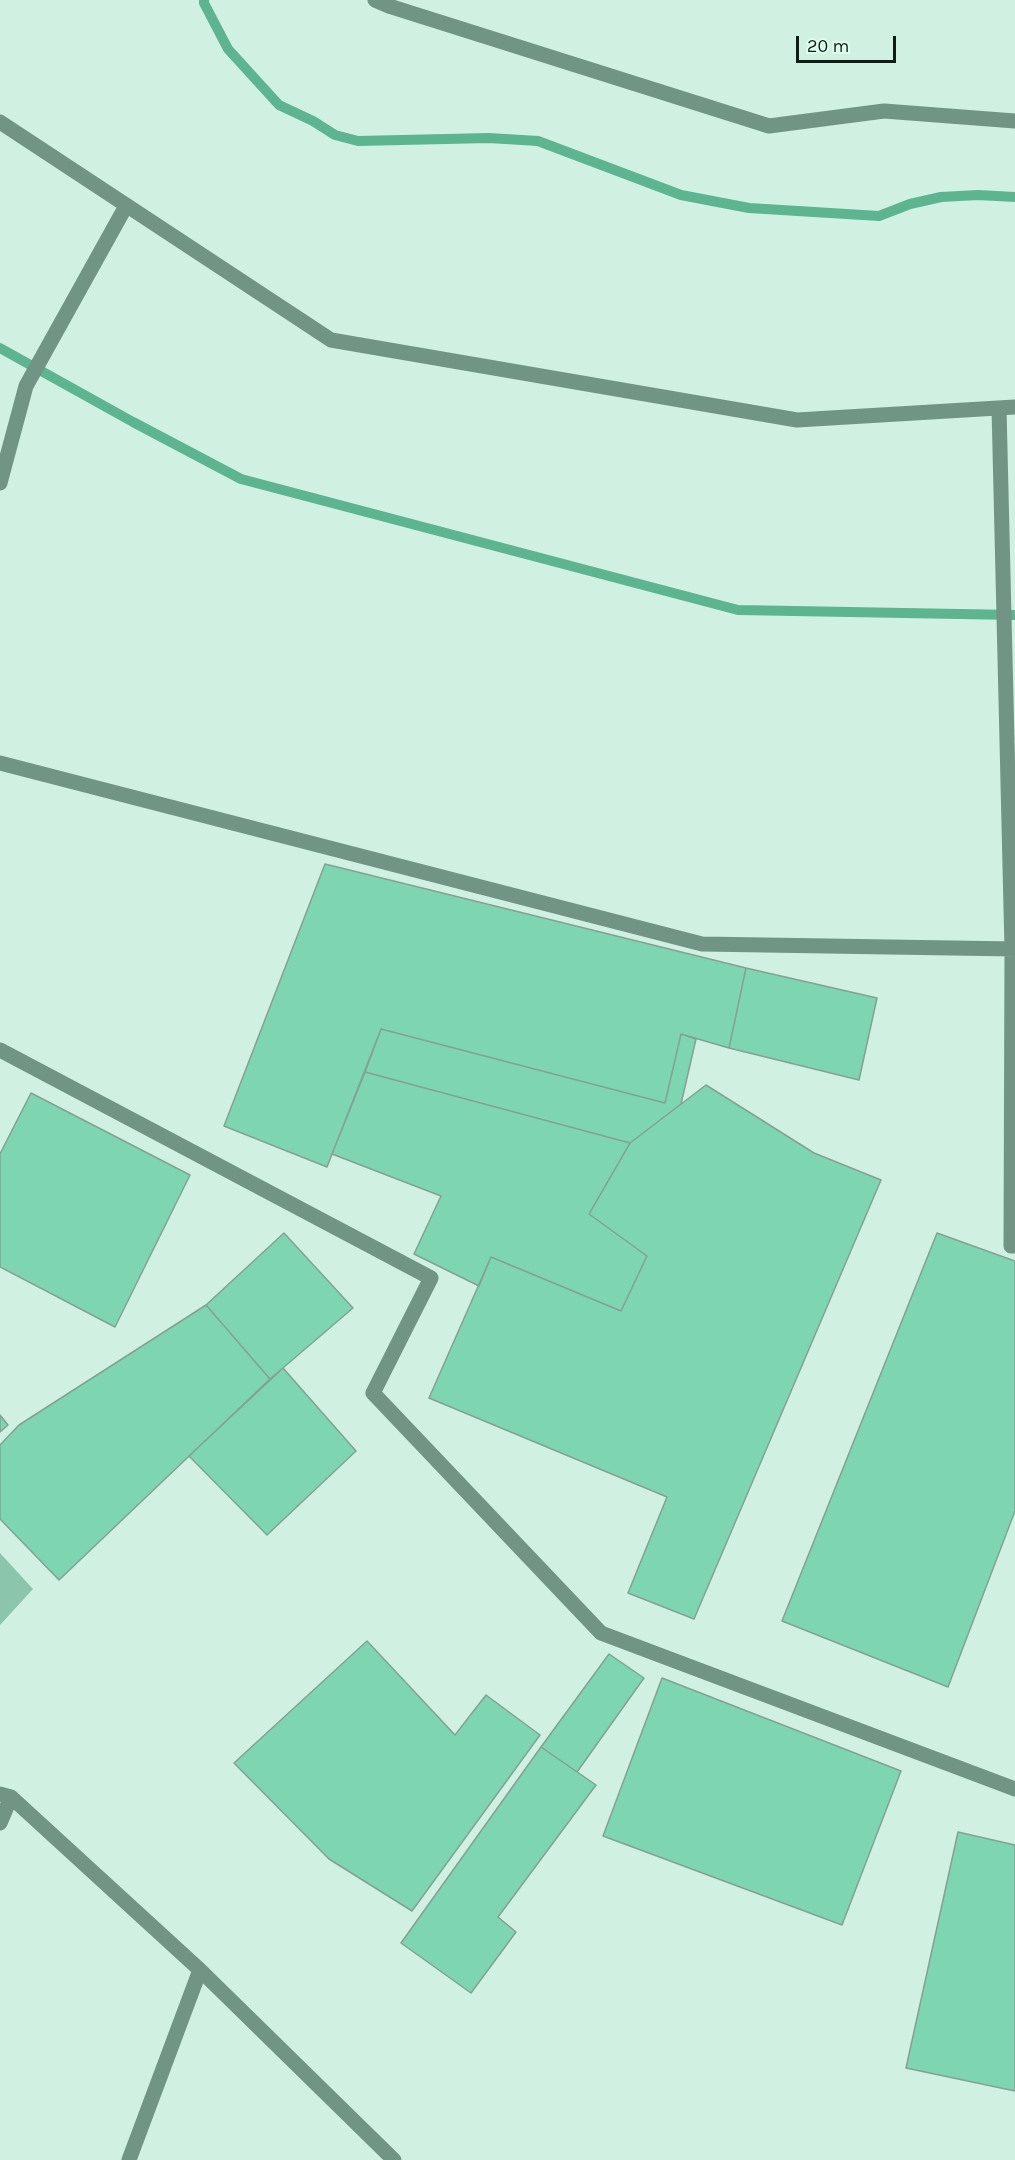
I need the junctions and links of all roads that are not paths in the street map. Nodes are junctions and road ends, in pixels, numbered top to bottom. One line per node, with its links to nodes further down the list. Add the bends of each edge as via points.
1 (375, 0): 2 (street, via 769,126 884,111)
2 (1015, 121)
3 (0, 122): 4 (street)
4 (126, 206): 6 (street, via 331,340 797,420); 7 (street, via 26,386)
5 (1015, 407): 6 (street)
6 (999, 408): 9 (street)
7 (0, 483)
8 (0, 763): 9 (street, via 702,944)
9 (1013, 949): 11 (street, via 1011,1246)
10 (0, 1050): 12 (street, via 432,1278 374,1393 601,1633)
11 (1015, 1246)
12 (1015, 1788)
13 (6, 1796): 14 (street); 15 (street)
14 (0, 1823)
15 (200, 1970): 16 (street); 17 (street)
16 (129, 2160)
17 (394, 2160)

